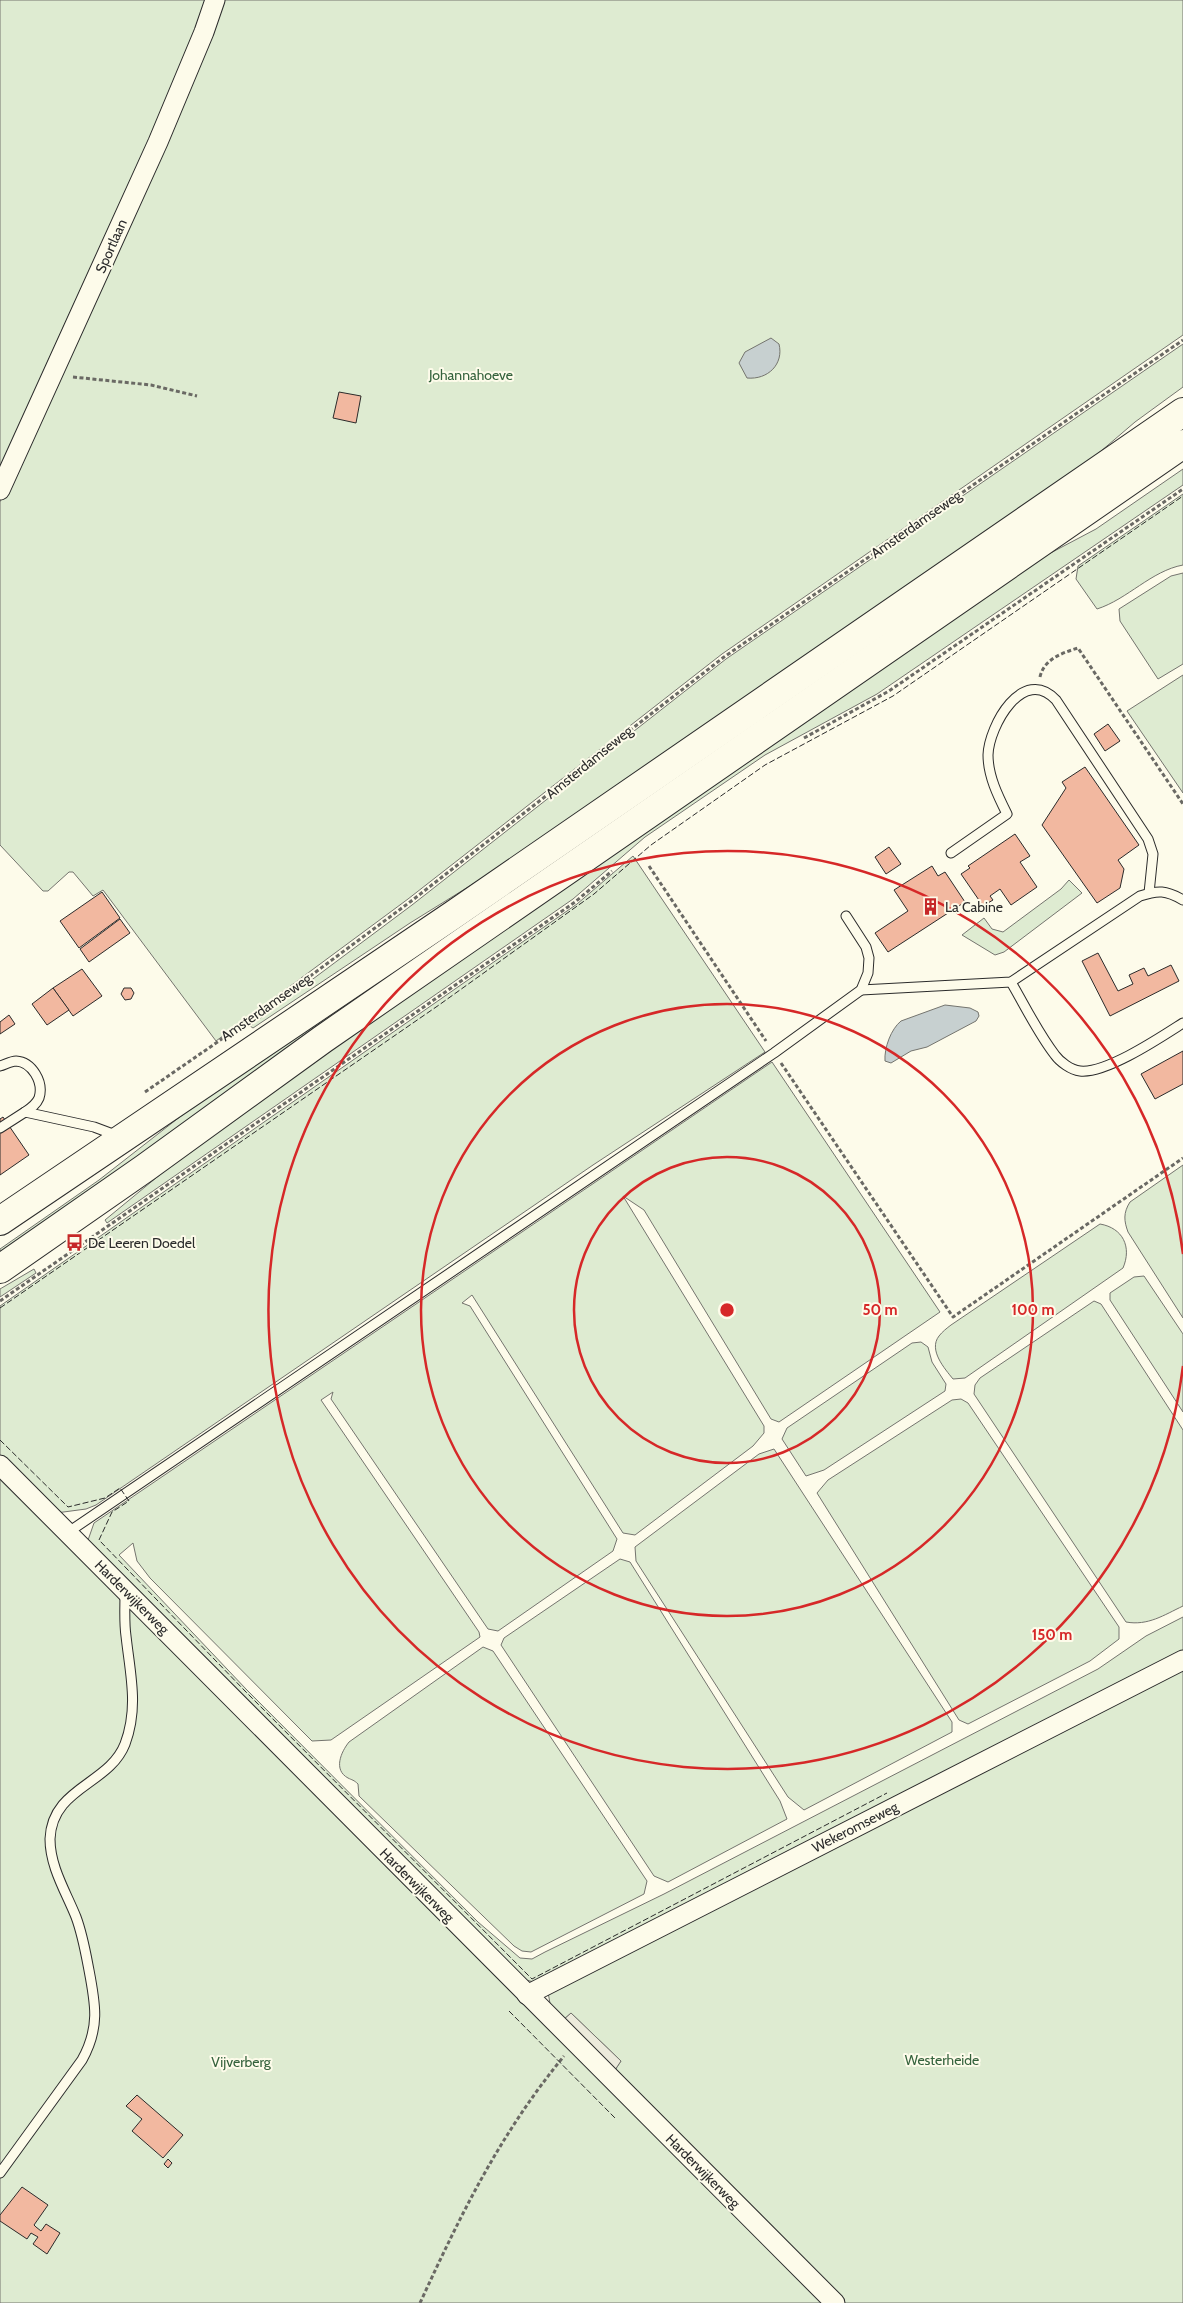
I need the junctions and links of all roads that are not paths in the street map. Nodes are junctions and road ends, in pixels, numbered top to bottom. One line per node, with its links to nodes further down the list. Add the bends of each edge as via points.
1 (215, 0): 4 (street, Sportlaan, via 158,142)
2 (1183, 412): 15 (main road, Amsterdamseweg)
3 (1183, 444): 17 (main road, via 348,1022)
4 (0, 490)
5 (951, 853): 6 (lane, via 1007,814 991,773 988,758 990,740 996,724 1014,699 1026,691 1037,689 1048,692 1056,700 1148,839 1153,854)
6 (1149, 893): 7 (lane, via 1172,894); 9 (lane, via 1120,908)
7 (1183, 900)
8 (846, 916): 10 (lane, via 866,947 869,958 868,973)
9 (1011, 982): 10 (lane); 11 (lane, via 1055,1056 1080,1071 1097,1069 1121,1059)
10 (861, 990): 19 (lane, via 774,1053)
11 (1183, 1023)
12 (0, 1066): 13 (lane, via 15,1061 26,1065 37,1076 39,1097 35,1105)
13 (25, 1112): 14 (lane); 15 (lane, via 94,1127)
14 (0, 1128)
15 (123, 1138): 16 (main road, Amsterdamseweg)
16 (0, 1221)
17 (0, 1268)
18 (0, 1465): 19 (street, Harderwijkerweg)
19 (66, 1533): 20 (street, Harderwijkerweg)
20 (125, 1590): 22 (street, Harderwijkerweg); 23 (lane, via 126,1635 133,1690 124,1746 102,1773 59,1807 52,1822 50,1840 58,1875 84,1944 94,1989 95,2026 91,2044 82,2060)
21 (1183, 1660): 22 (street, Wekeromseweg)
22 (527, 1995): 24 (street, Harderwijkerweg)
23 (0, 2173)
24 (835, 2303)

